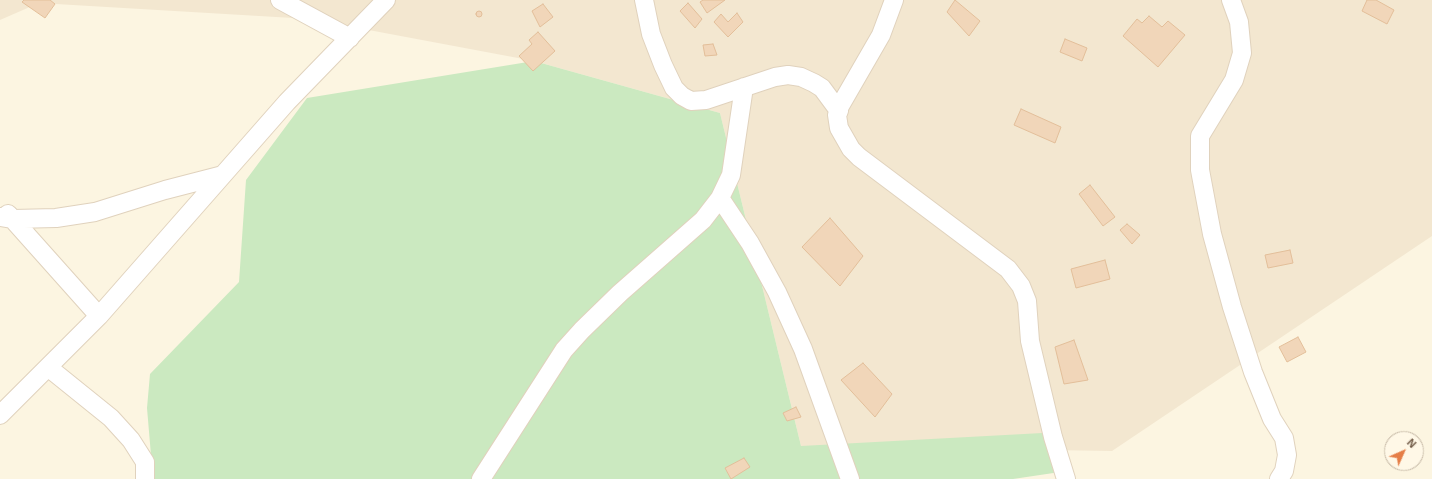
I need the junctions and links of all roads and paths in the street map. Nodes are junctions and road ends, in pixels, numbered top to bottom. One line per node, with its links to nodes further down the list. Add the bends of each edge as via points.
1 (280, 0): 6 (street)
2 (386, 0): 6 (street)
3 (644, 0): 7 (street, via 650,34 674,88 682,96 691,101 706,100)
4 (894, 0): 8 (street, via 881,35)
5 (1231, 0): 20 (street, via 1239,22 1242,53 1234,80 1200,136 1200,170 1212,234 1232,307 1253,372 1272,419 1284,438 1287,455 1284,471)
6 (350, 38): 9 (street, via 287,102)
7 (744, 87): 8 (street, via 775,76 801,77 822,88); 10 (street, via 731,175)
8 (839, 110): 19 (street, via 839,128 858,157 1008,269 1021,286 1027,301 1032,348 1053,437)
9 (223, 175): 12 (street, via 95,212 56,218); 13 (street)
10 (720, 198): 17 (street, via 703,220 620,293 564,350); 18 (street, via 750,243 800,342)
11 (0, 206): 12 (street)
12 (6, 218): 13 (street)
13 (99, 316): 14 (street)
14 (48, 368): 15 (street); 16 (street, via 111,418 131,440 144,462)
15 (0, 415)
16 (145, 479)
17 (481, 479)
18 (850, 479)
19 (1066, 479)
20 (1279, 479)

